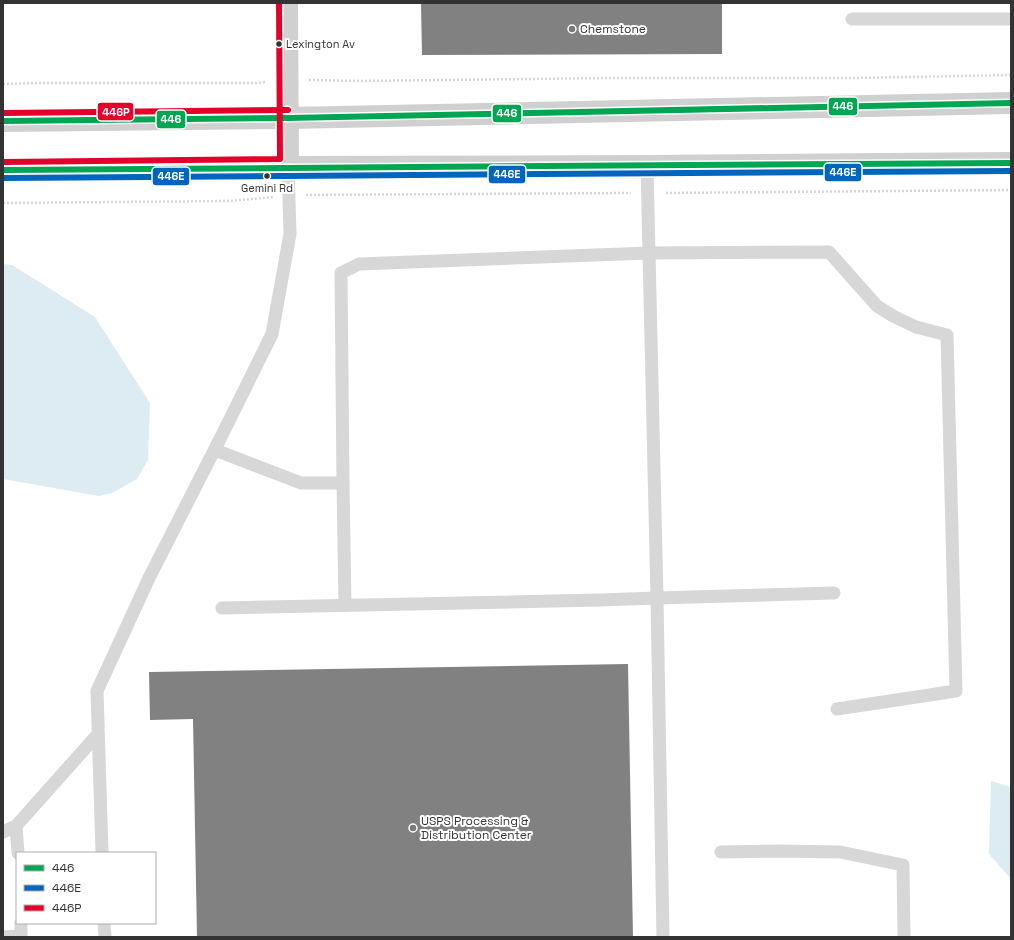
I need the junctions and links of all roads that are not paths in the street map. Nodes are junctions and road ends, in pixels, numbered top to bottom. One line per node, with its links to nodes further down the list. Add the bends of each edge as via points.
1 (287, 3): 5 (street)
2 (852, 19): 3 (lane)
3 (1011, 19)
4 (1011, 103): 5 (street)
5 (288, 118): 6 (street); 9 (street)
6 (3, 121)
7 (1011, 163): 8 (street)
8 (647, 166): 9 (street); 11 (lane)
9 (288, 167): 10 (street); 12 (lane, via 290,234 272,334)
10 (3, 170)
11 (649, 254): 13 (lane, via 358,264 341,273); 15 (lane); 18 (lane, via 829,252 877,306 916,327 947,335 956,691)
12 (215, 450): 13 (lane, via 301,483); 19 (lane, via 149,578 96,691)
13 (343, 483): 16 (lane)
14 (834, 593): 15 (lane)
15 (658, 598): 16 (lane); 29 (lane)
16 (345, 605): 17 (lane)
17 (222, 608)
18 (837, 709)
19 (98, 734): 20 (lane); 23 (lane)
20 (16, 826): 21 (lane); 22 (lane)
21 (3, 832)
22 (18, 852)
23 (102, 852)
24 (721, 852): 30 (lane, via 840,852 903,865)
25 (104, 924): 28 (lane)
26 (21, 932): 27 (lane)
27 (3, 937)
28 (105, 937)
29 (663, 937)
30 (904, 937)

